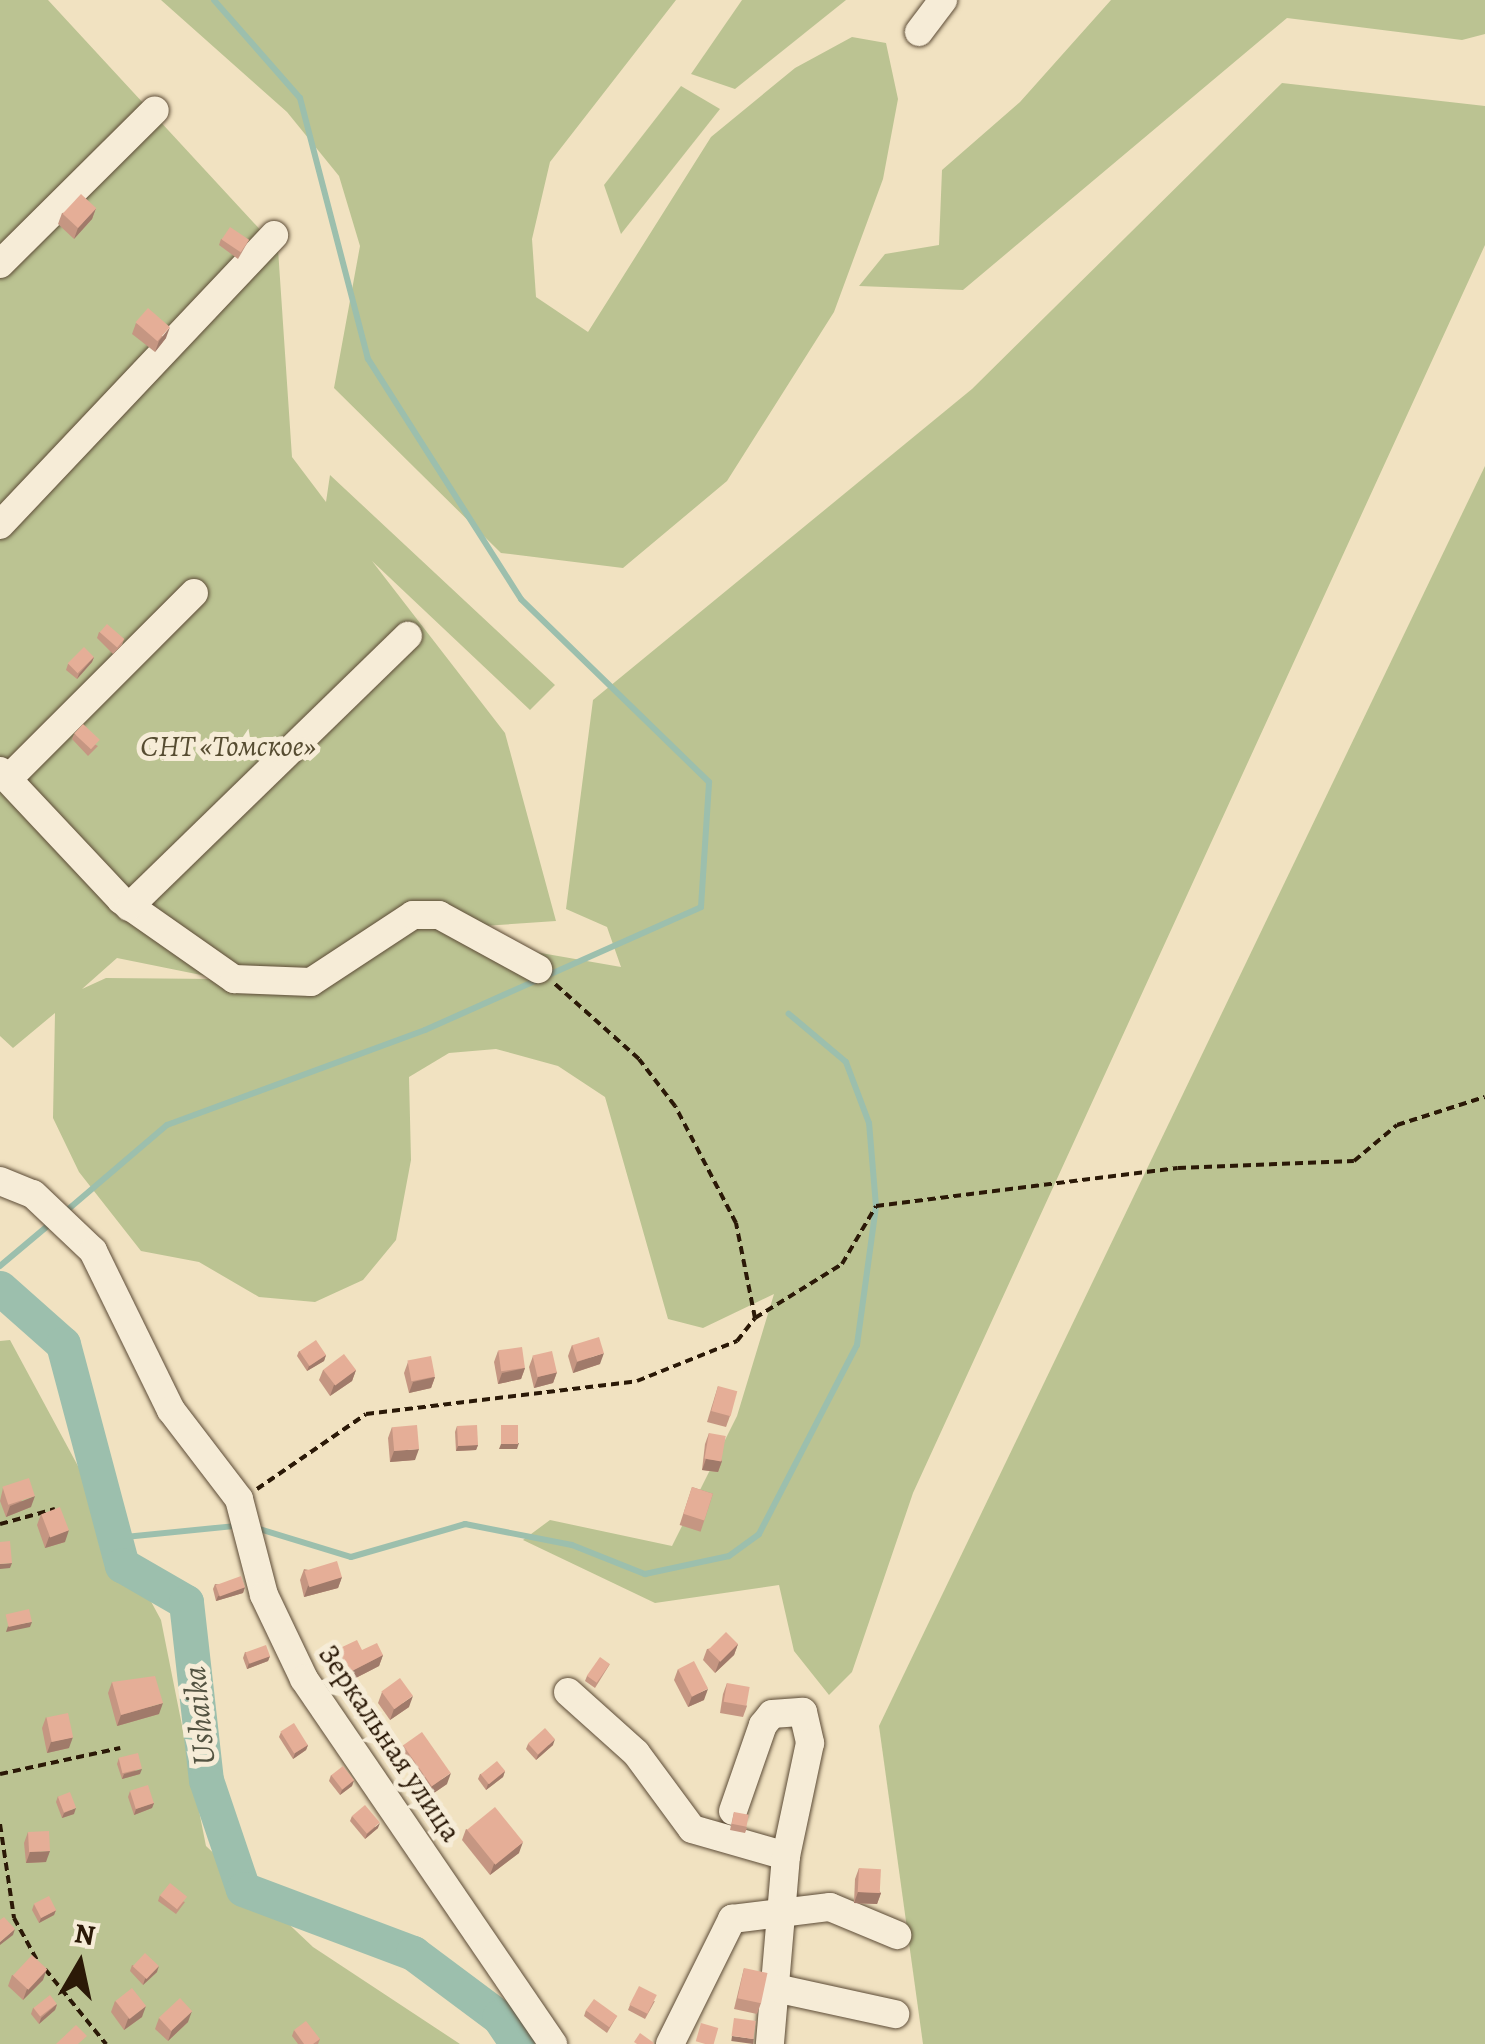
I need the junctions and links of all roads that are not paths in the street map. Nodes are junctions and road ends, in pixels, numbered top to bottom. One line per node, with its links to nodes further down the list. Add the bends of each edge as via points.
1 (942, 0): 2 (street)
2 (919, 32)
3 (155, 110): 5 (street)
4 (274, 235): 6 (street)
5 (0, 264)
6 (0, 525)
7 (194, 593): 9 (street)
8 (408, 636): 10 (street)
9 (4, 775): 10 (street)
10 (130, 907): 11 (street, via 234,979 311,982 413,916 439,915)
11 (538, 969)
12 (0, 1181): 20 (street, Зеркальная улица, via 33,1194 93,1250 170,1410 239,1499 264,1595 304,1680)
13 (568, 1692): 15 (street, via 636,1753 692,1829)
14 (733, 1811): 15 (street, via 762,1725 772,1714 802,1712 810,1743)
15 (786, 1856): 16 (street)
16 (783, 1910): 17 (street, via 830,1908); 18 (street); 21 (street, via 732,1919)
17 (897, 1935)
18 (780, 1989): 19 (street); 22 (street)
19 (895, 2014)
20 (553, 2044)
21 (670, 2044)
22 (770, 2044)

